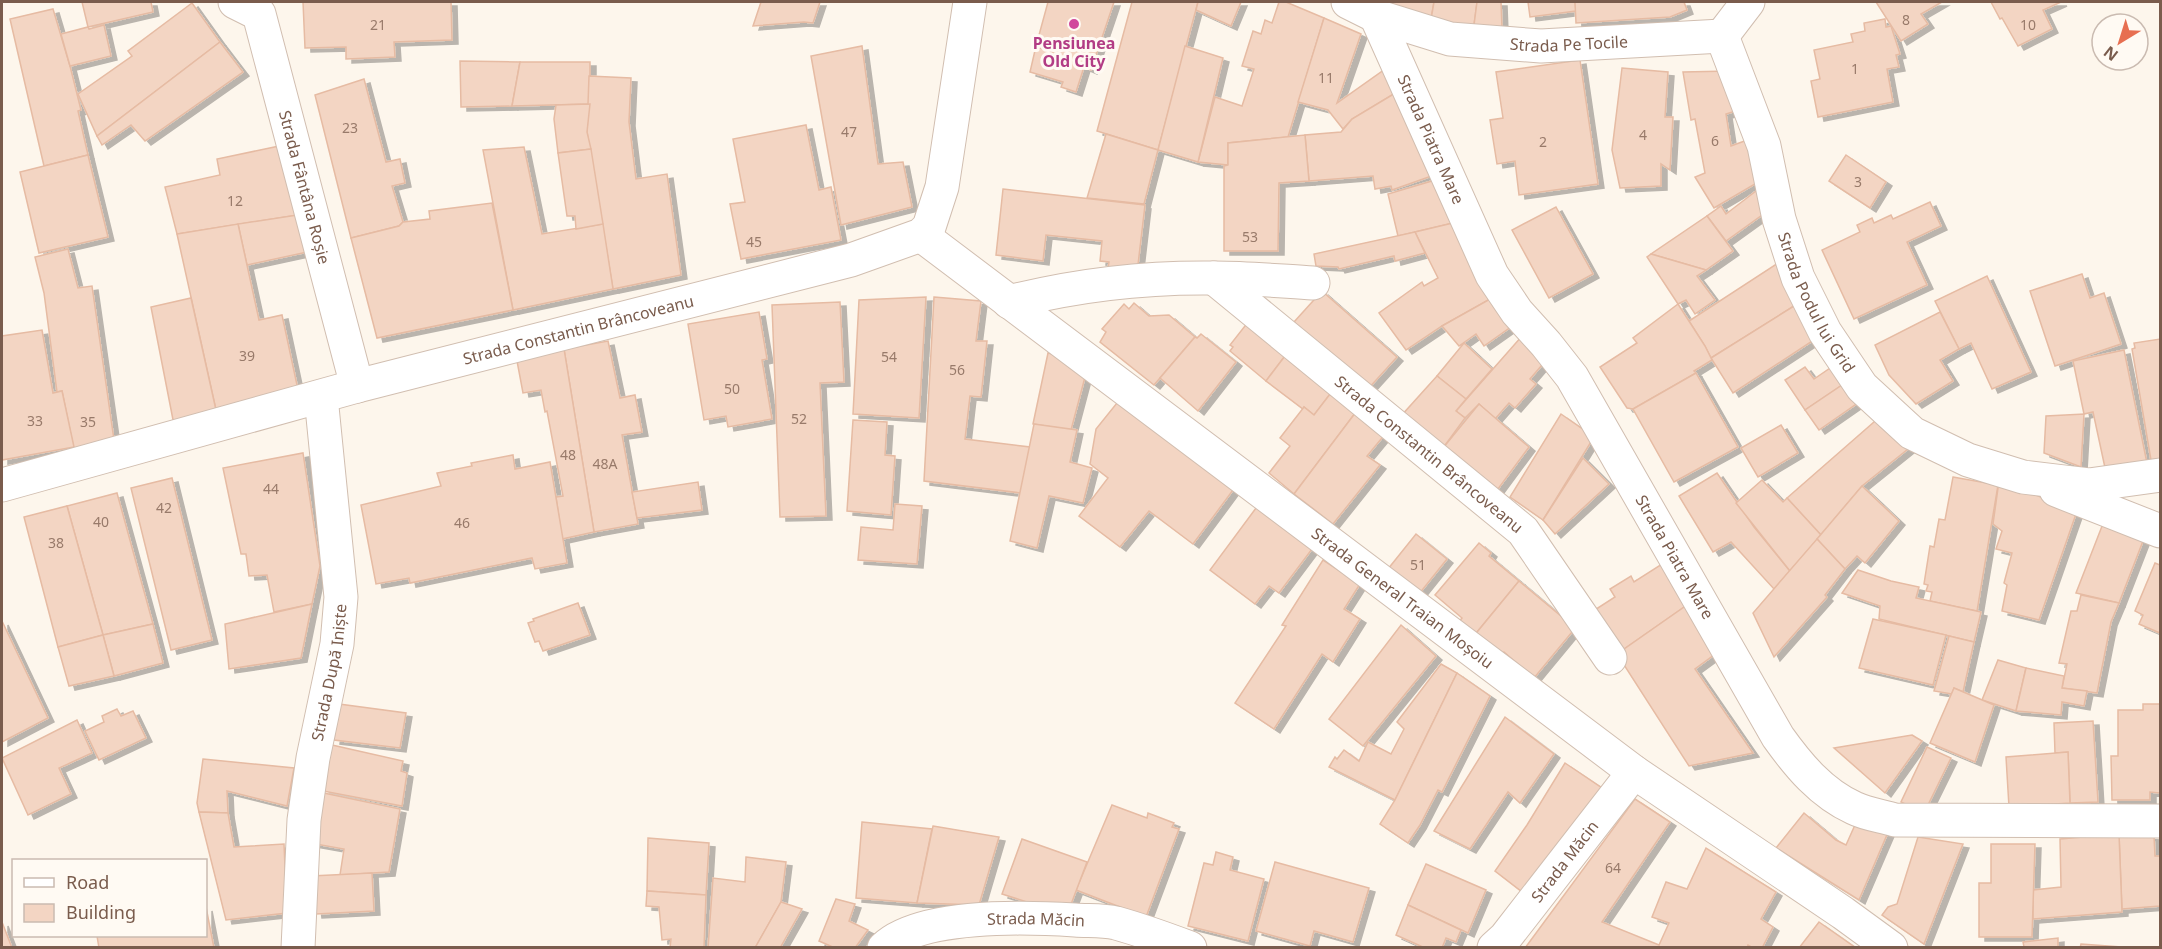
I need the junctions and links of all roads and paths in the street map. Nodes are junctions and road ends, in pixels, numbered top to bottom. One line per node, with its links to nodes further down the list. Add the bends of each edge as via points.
1 (970, 2): 6 (street, via 942,187 929,226)
2 (1748, 2): 5 (street)
3 (252, 6): 10 (street, Strada Fântâna Roșie)
4 (1362, 9): 5 (street, Strada Pe Tocile, via 1450,39 1541,46); 18 (street, Strada Piatra Mare, via 1492,275 1517,312 1572,377 1778,737 1800,767 1824,789 1854,808 1895,820)
5 (1722, 36): 13 (street, Strada Podul lui Grid, via 1764,146 1779,219 1798,279 1825,332 1862,387 1912,433 1968,460)
6 (921, 235): 9 (street, Strada General Traian Moșoiu); 10 (street, Strada Constantin Brâncoveanu, via 851,260)
7 (1214, 278): 8 (street); 9 (street, via 1118,282 1060,289); 16 (street, Strada Constantin Brâncoveanu, via 1523,531)
8 (1312, 283)
9 (1009, 302): 17 (street, Strada General Traian Moșoiu)
10 (357, 386): 11 (street, Strada Constantin Brâncoveanu)
11 (321, 397): 14 (street, Strada Constantin Brâncoveanu); 19 (street, Strada După Iniște, via 340,597 337,644 312,758 304,820)
12 (2160, 475): 13 (street, Strada Podul lui Grid, via 2089,485)
13 (2023, 477): 15 (street, Strada Podul lui Grid)
14 (2, 485)
15 (2160, 531)
16 (1610, 658)
17 (1634, 772): 22 (street, Strada Măcin); 23 (street, Strada General Traian Moșoiu)
18 (2160, 821)
19 (298, 948)
20 (884, 948): 21 (street, Strada Măcin, via 892,939 937,924 991,918 1114,922)
21 (1190, 948)
22 (1494, 948)
23 (1891, 948)

